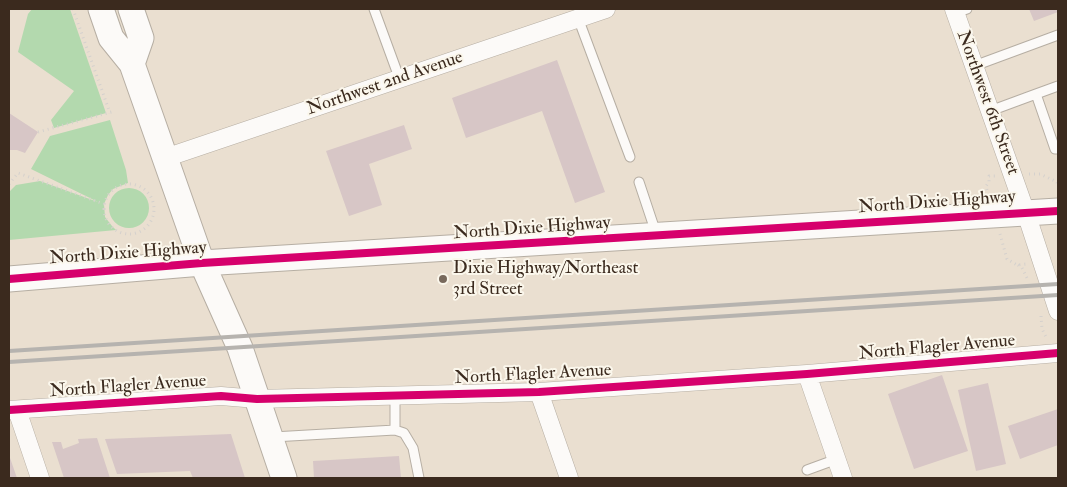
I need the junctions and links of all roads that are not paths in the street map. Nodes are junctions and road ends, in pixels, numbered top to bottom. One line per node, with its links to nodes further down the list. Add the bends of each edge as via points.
1 (101, 9): 8 (main road, via 111,38)
2 (131, 9): 8 (main road, via 141,38)
3 (374, 9): 10 (lane)
4 (606, 9): 6 (street, Northwest 2nd Avenue)
5 (959, 10): 9 (street, Northwest 6th Street)
6 (578, 18): 10 (street, Northwest 2nd Avenue); 15 (lane)
7 (1058, 35): 9 (lane)
8 (132, 64): 16 (main road)
9 (974, 66): 13 (street, Northwest 6th Street)
10 (400, 80): 16 (street, Northwest 2nd Avenue)
11 (1058, 86): 12 (lane)
12 (1036, 94): 13 (lane); 14 (lane, via 1055,149)
13 (990, 111): 19 (street, Northwest 6th Street)
14 (1058, 149)
15 (630, 157)
16 (165, 158): 21 (main road)
17 (639, 182): 20 (lane)
18 (1058, 211): 19 (main road, North Dixie Highway)
19 (1026, 213): 20 (main road, North Dixie Highway); 23 (street, Northwest 6th Street)
20 (657, 236): 21 (main road, North Dixie Highway)
21 (202, 264): 22 (main road, North Dixie Highway); 28 (main road, via 236,336)
22 (9, 279)
23 (1058, 312)
24 (1058, 353): 25 (street, North Flagler Avenue)
25 (807, 374): 26 (street, North Flagler Avenue); 32 (street)
26 (539, 392): 27 (street, North Flagler Avenue); 37 (street)
27 (396, 395): 28 (street, North Flagler Avenue); 30 (lane)
28 (257, 399): 29 (street, North Flagler Avenue, via 221,396); 31 (main road)
29 (13, 410): 34 (street)
30 (395, 430): 31 (lane); 36 (lane, via 404,434 413,448)
31 (270, 437): 35 (main road)
32 (837, 459): 33 (lane); 38 (street)
33 (806, 470)
34 (40, 478)
35 (284, 478)
36 (419, 478)
37 (569, 478)
38 (843, 478)

